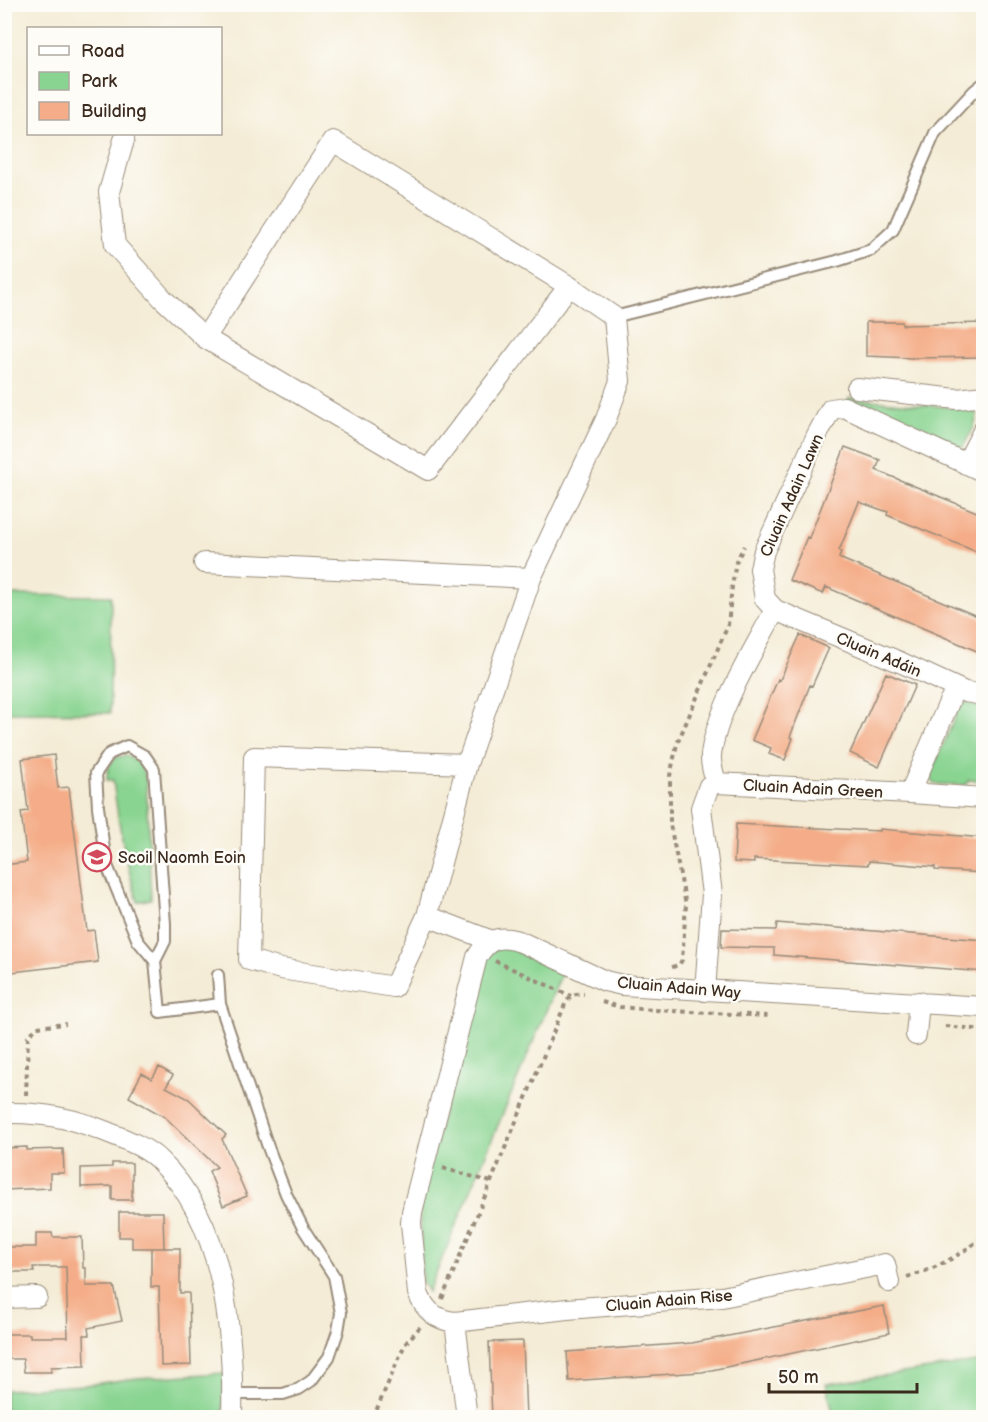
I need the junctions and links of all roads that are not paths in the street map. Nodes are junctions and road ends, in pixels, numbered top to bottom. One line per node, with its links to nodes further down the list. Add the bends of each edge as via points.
1 (984, 83): 4 (lane, via 935,133 893,230 871,250)
2 (124, 140): 5 (street, via 110,192 115,245 163,300)
3 (569, 286): 4 (street); 5 (street, via 428,470); 5 (street, via 333,141)
4 (614, 317): 11 (street, via 620,381)
5 (205, 338)
6 (857, 388): 7 (street, via 957,399)
7 (984, 396)
8 (984, 429): 9 (street)
9 (975, 468): 12 (street, Cluain Adain Lawn, via 844,407 831,410 764,551 760,569 765,599)
10 (204, 563): 11 (street)
11 (531, 578): 15 (street)
12 (775, 610): 13 (street, Cluain Adáin, via 965,692); 16 (street, via 718,727 710,757)
13 (984, 695)
14 (950, 700): 17 (street)
15 (467, 764): 19 (street); 19 (street, via 254,757 249,960 394,987)
16 (716, 783): 17 (street, Cluain Adain Green); 23 (street, via 710,786 701,808 712,894)
17 (910, 792): 18 (street)
18 (984, 798)
19 (426, 916): 20 (street, Cluain Adain Way)
20 (485, 947): 23 (street, Cluain Adain Way, via 507,937 605,981); 32 (street, Cluain Adain Rise, via 411,1223 422,1303 435,1317)
21 (155, 961): 21 (lane, via 138,941 106,863 98,807 96,773 109,754 127,746 145,756 154,769 165,924 165,941); 25 (lane, via 160,1012)
22 (218, 975): 25 (lane)
23 (705, 990): 24 (street, Cluain Adain Way)
24 (919, 1002): 26 (street, Cluain Adain Way); 27 (street)
25 (220, 1004): 33 (lane, via 275,1166 303,1228 334,1276 341,1313 329,1357 310,1381 283,1395)
26 (984, 1007)
27 (917, 1029)
28 (4, 1113): 33 (street, via 62,1117 97,1128 158,1158 178,1180 197,1210 222,1286)
29 (889, 1282): 32 (street, Cluain Adain Rise, via 885,1264 722,1298)
30 (4, 1298): 31 (street)
31 (37, 1298)
32 (455, 1322): 35 (street)
33 (232, 1394): 34 (street)
34 (232, 1418)
35 (467, 1418)

